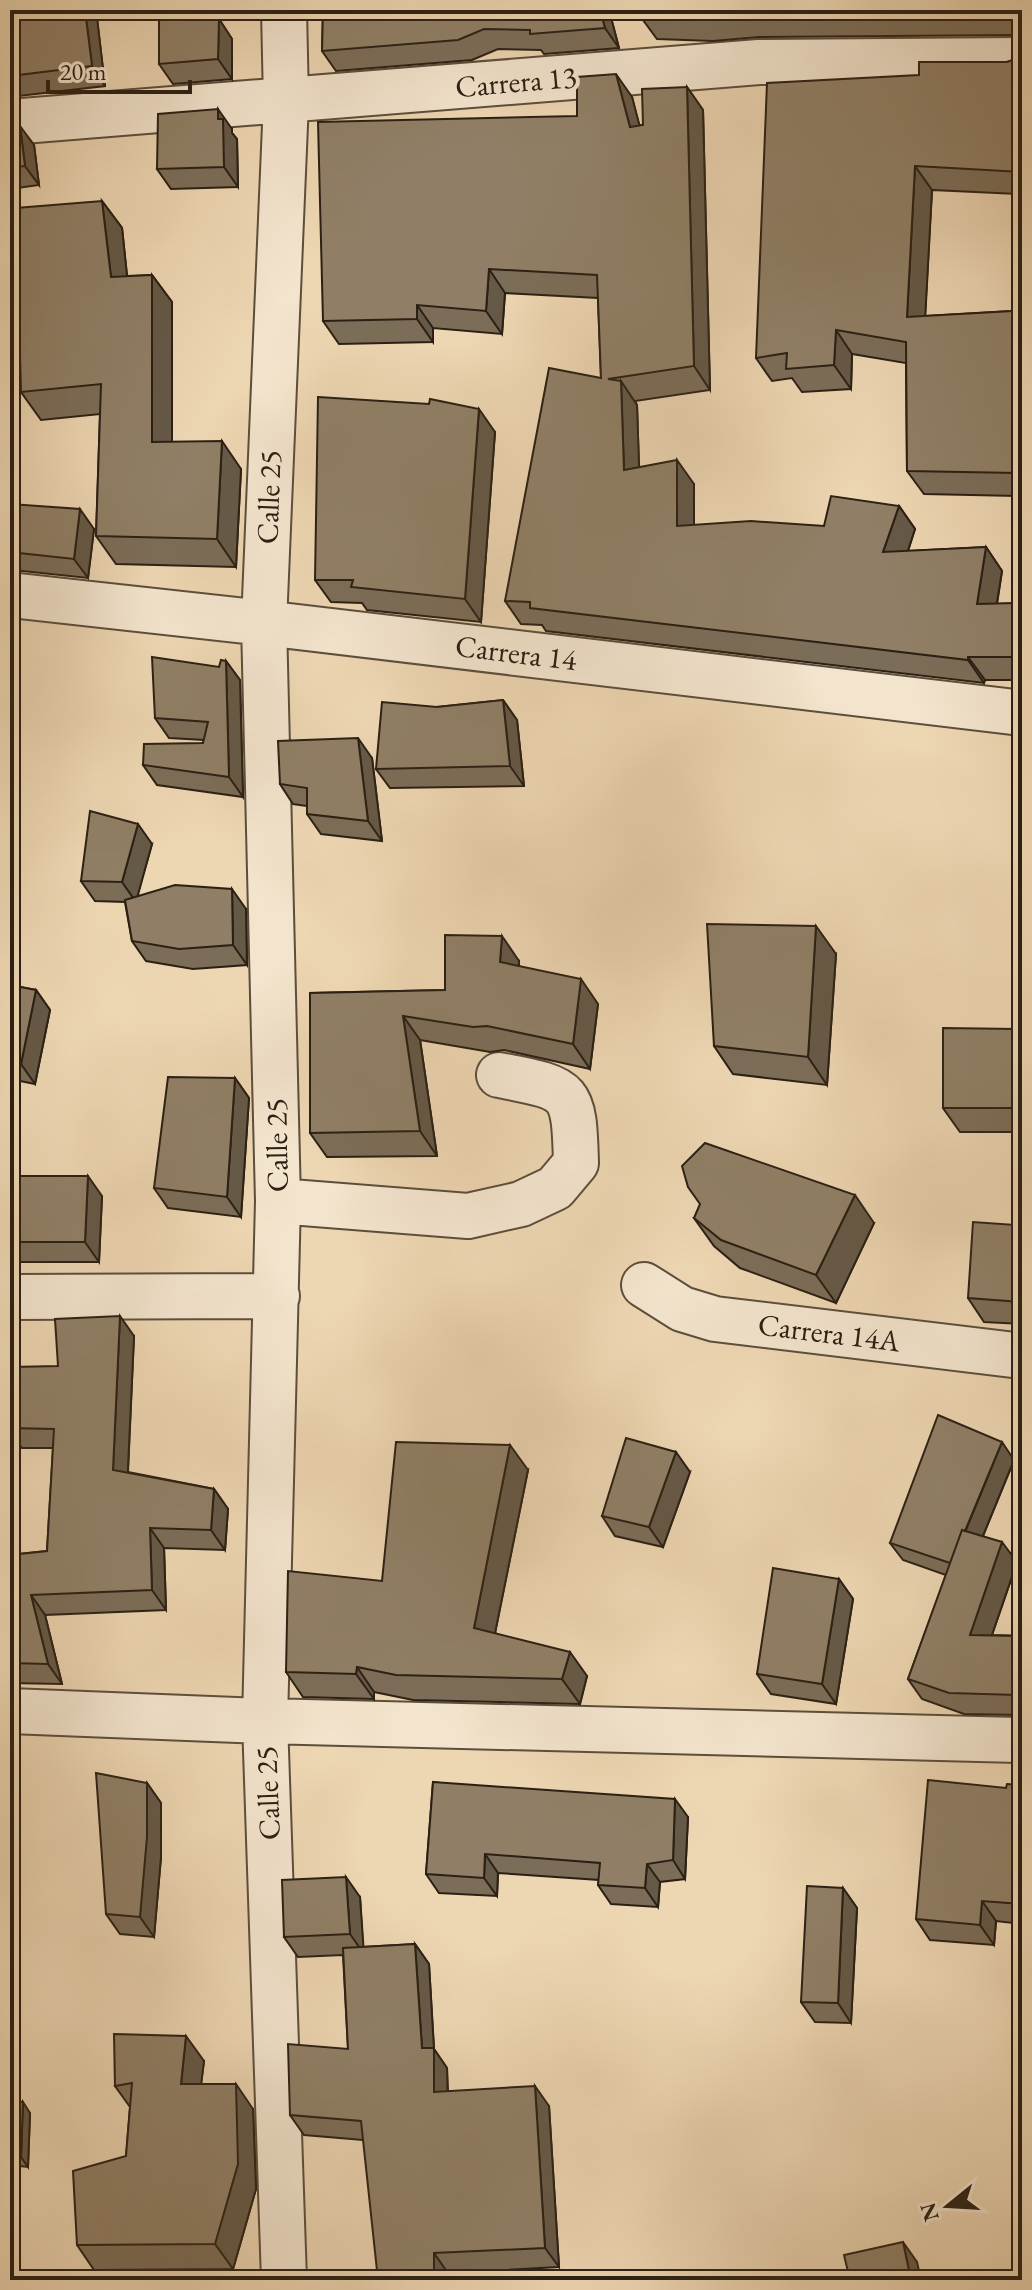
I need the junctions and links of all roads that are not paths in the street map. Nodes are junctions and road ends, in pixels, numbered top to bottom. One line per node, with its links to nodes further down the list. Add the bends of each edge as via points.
1 (284, 10): 3 (street, Calle 25)
2 (1022, 60): 3 (street, Carrera 13, via 759,62)
3 (286, 101): 4 (street, Carrera 13); 6 (street, Calle 25)
4 (10, 122)
5 (10, 595): 6 (street, Carrera 14)
6 (264, 623): 7 (street, Carrera 14); 9 (street, Calle 25)
7 (1022, 713)
8 (499, 1075): 9 (street, via 546,1084 565,1095 575,1115 576,1163 555,1188 521,1204 468,1216)
9 (278, 1201): 11 (street, Calle 25)
10 (644, 1285): 13 (street, Carrera 14A, via 682,1309 715,1319)
11 (277, 1296): 12 (street); 15 (street, Calle 25)
12 (10, 1297)
13 (1022, 1356)
14 (10, 1711): 15 (street)
15 (265, 1721): 16 (street); 17 (street, Calle 25)
16 (1022, 1740)
17 (284, 2280)

